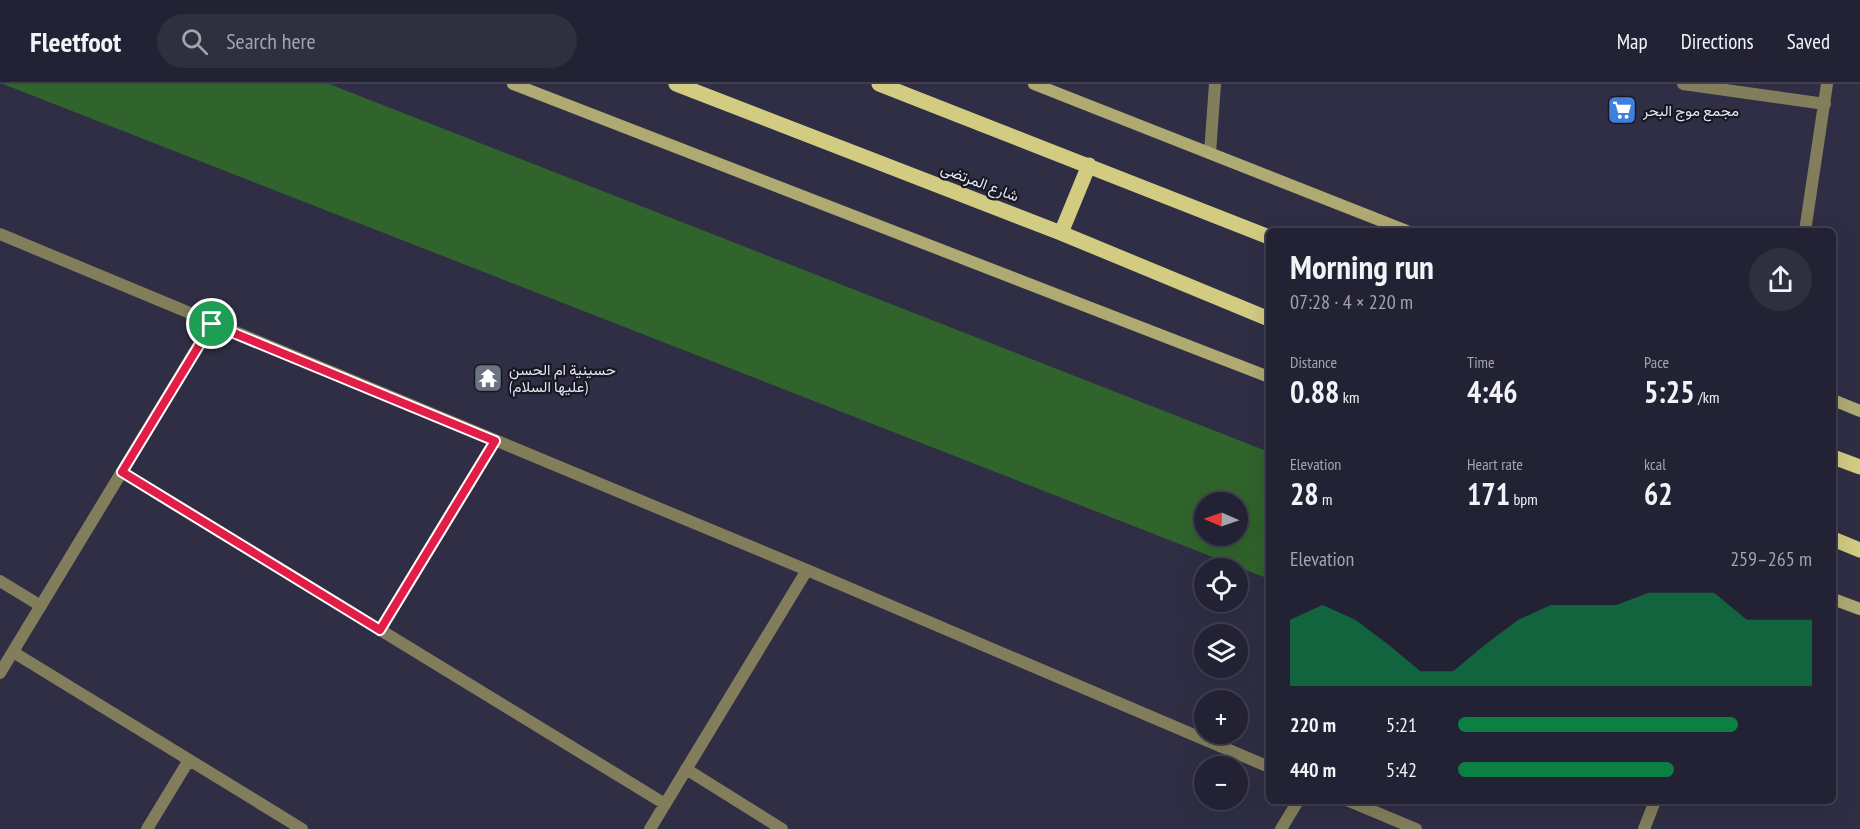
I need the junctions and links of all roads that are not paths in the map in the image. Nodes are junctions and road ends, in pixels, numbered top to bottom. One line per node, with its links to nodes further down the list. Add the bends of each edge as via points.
1 (513, 84): 18 (main road)
2 (676, 84): 13 (main road, شارع المرتضى)
3 (879, 84): 10 (main road)
4 (1034, 84): 9 (main road)
5 (1215, 84): 9 (street)
6 (1683, 84): 8 (street)
7 (1827, 84): 8 (street)
8 (1824, 104): 12 (street)
9 (1210, 153): 11 (main road)
10 (1089, 165): 13 (main road); 15 (main road)
11 (1399, 228)
12 (1805, 228)
13 (1061, 233): 16 (main road, شارع المرتضى)
14 (0, 234): 17 (street)
15 (1266, 236)
16 (1266, 318)
17 (212, 324): 21 (street); 24 (street)
18 (1266, 376)
19 (1836, 401): 20 (main road)
20 (1860, 411)
21 (495, 441): 27 (street); 32 (street)
22 (1836, 458): 23 (main road)
23 (1860, 467)
24 (122, 472): 30 (street); 32 (street)
25 (1836, 540): 26 (main road)
26 (1860, 550)
27 (807, 570): 36 (street); 37 (street)
28 (0, 580): 30 (street)
29 (1836, 600): 31 (main road)
30 (41, 606): 33 (street)
31 (1860, 609)
32 (380, 630): 38 (street)
33 (13, 652): 34 (street); 35 (street)
34 (0, 673)
35 (189, 760): 42 (street); 43 (street)
36 (1266, 766)
37 (686, 769): 38 (street); 45 (street)
38 (665, 804): 44 (street)
39 (1296, 804): 46 (street)
40 (1356, 804): 47 (street)
41 (1654, 804): 48 (street)
42 (147, 829)
43 (302, 829)
44 (650, 829)
45 (782, 829)
46 (1281, 829)
47 (1416, 829)
48 (1644, 829)

